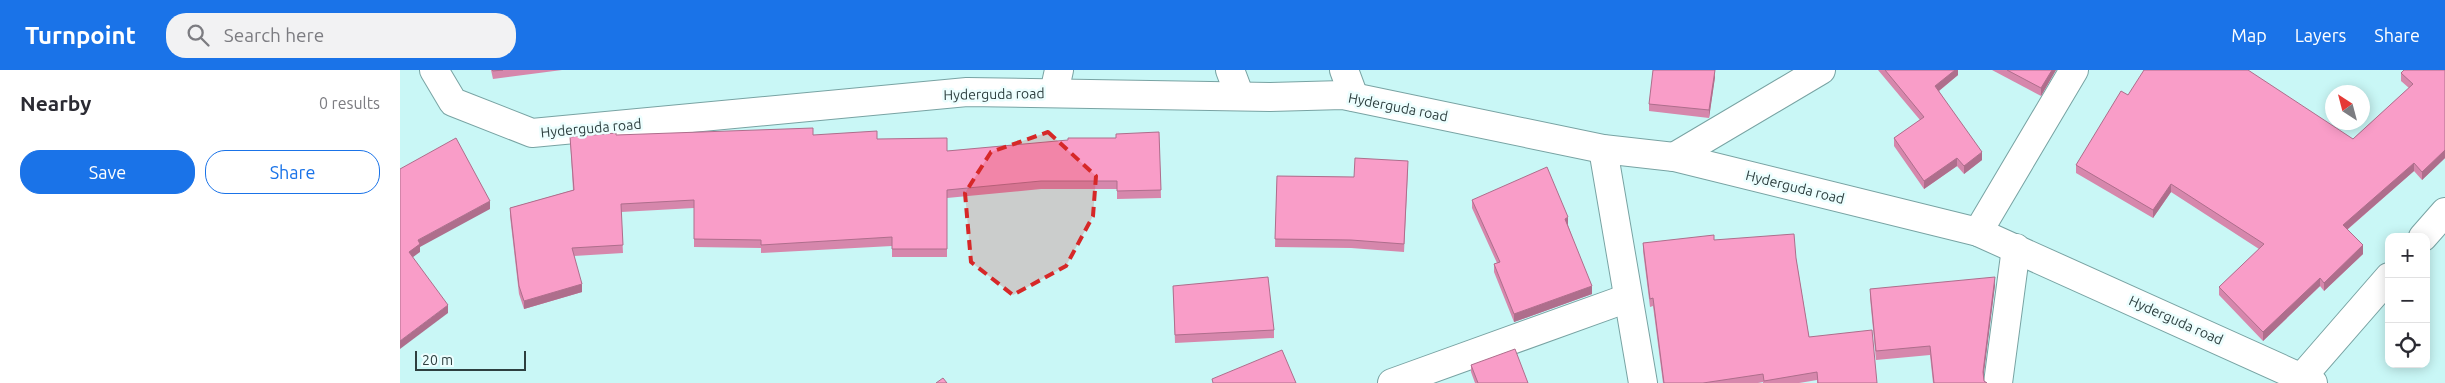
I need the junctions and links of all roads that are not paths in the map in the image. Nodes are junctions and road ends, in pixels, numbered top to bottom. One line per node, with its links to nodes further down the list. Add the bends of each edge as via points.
1 (434, 70): 5 (street, Hyderguda road, via 454,102 532,134)
2 (1344, 70): 7 (street)
3 (1822, 70): 9 (street)
4 (2074, 70): 11 (street)
5 (1056, 82): 6 (street, Hyderguda road)
6 (1234, 82): 7 (street, Hyderguda road)
7 (1354, 97): 8 (street, Hyderguda road)
8 (1604, 149): 9 (street, Hyderguda road); 15 (street)
9 (1674, 157): 11 (street, Hyderguda road)
10 (2445, 212): 12 (street)
11 (1978, 232): 13 (street, Hyderguda road)
12 (2427, 233)
13 (2016, 248): 16 (street, Hyderguda road); 19 (street)
14 (2388, 278): 16 (street)
15 (1628, 298): 17 (street); 18 (street)
16 (2308, 380)
17 (1640, 382)
18 (1392, 383)
19 (1998, 383)

